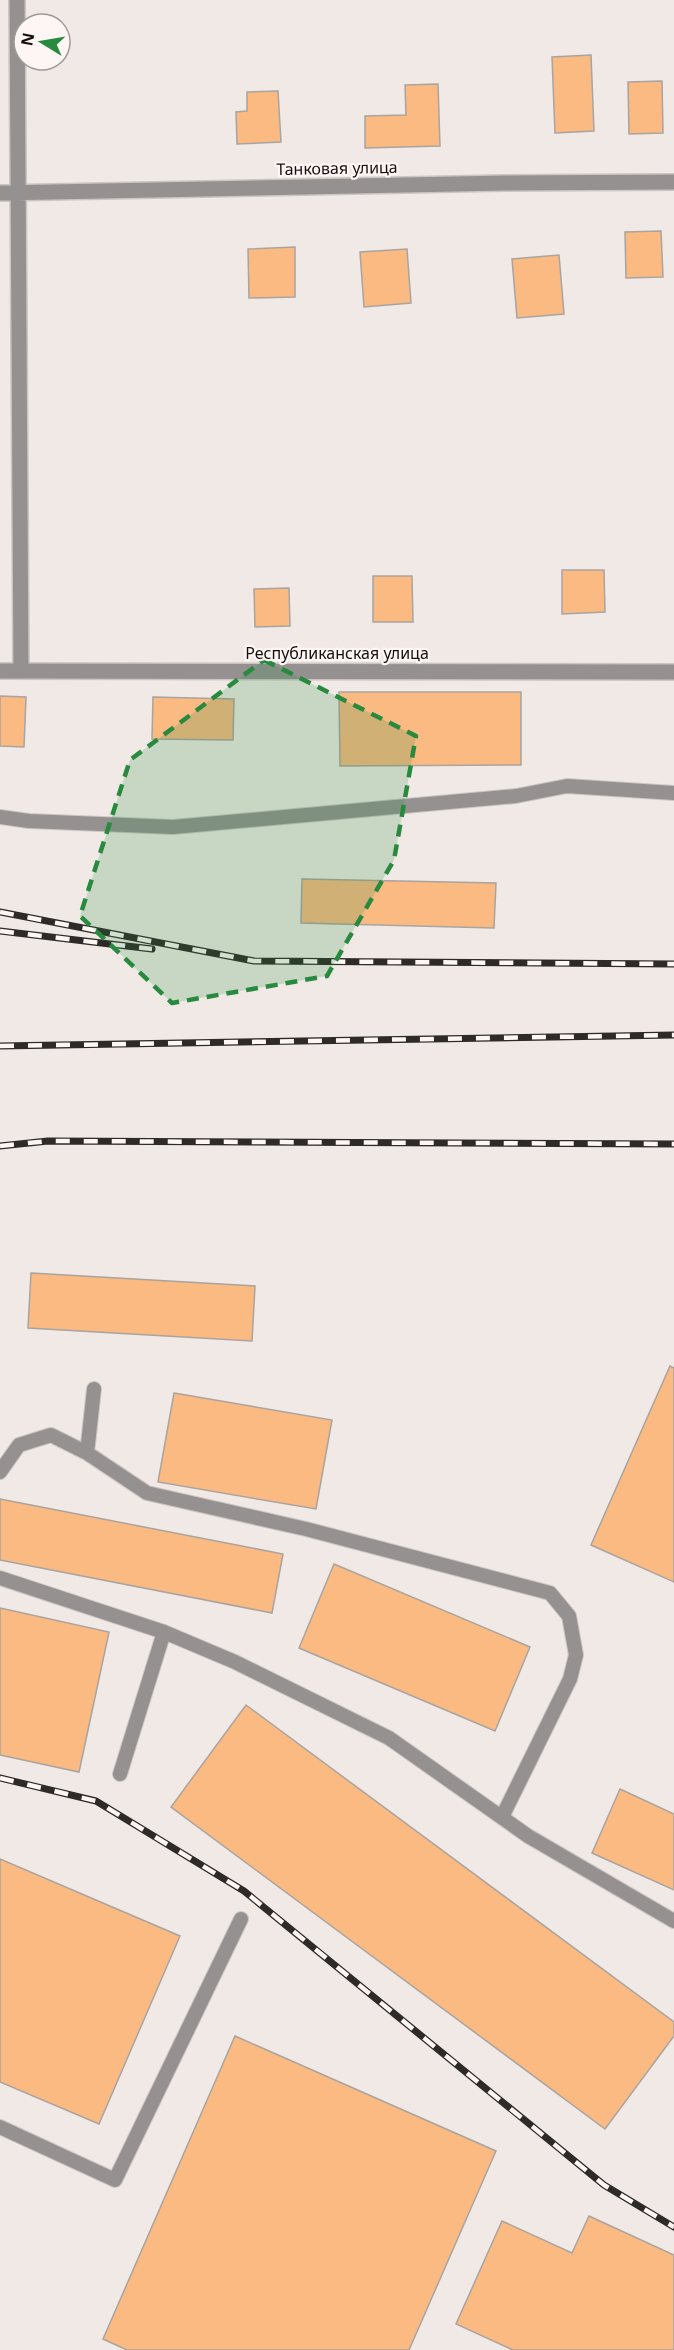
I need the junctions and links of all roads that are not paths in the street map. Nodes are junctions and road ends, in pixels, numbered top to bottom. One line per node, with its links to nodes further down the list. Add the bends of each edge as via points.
1 (17, 0): 4 (street)
2 (674, 182): 4 (street, Танковая улица)
3 (0, 193): 4 (street, Танковая улица)
4 (19, 193): 6 (street)
5 (0, 671): 6 (street, Республиканская улица)
6 (21, 671): 7 (street, Республиканская улица)
7 (674, 672)
8 (674, 793): 9 (lane, via 567,786 516,795 173,827)
9 (0, 817)
10 (94, 1389): 11 (lane)
11 (87, 1452): 12 (lane, via 51,1435 19,1445); 16 (lane, via 147,1493 306,1528 550,1593 569,1616 576,1655 570,1679)
12 (0, 1472)
13 (0, 1578): 14 (lane)
14 (164, 1632): 15 (lane); 16 (lane, via 236,1662 389,1738)
15 (120, 1774)
16 (502, 1817): 18 (lane)
17 (241, 1919): 19 (lane, via 115,2180)
18 (674, 1922)
19 (0, 2127)

